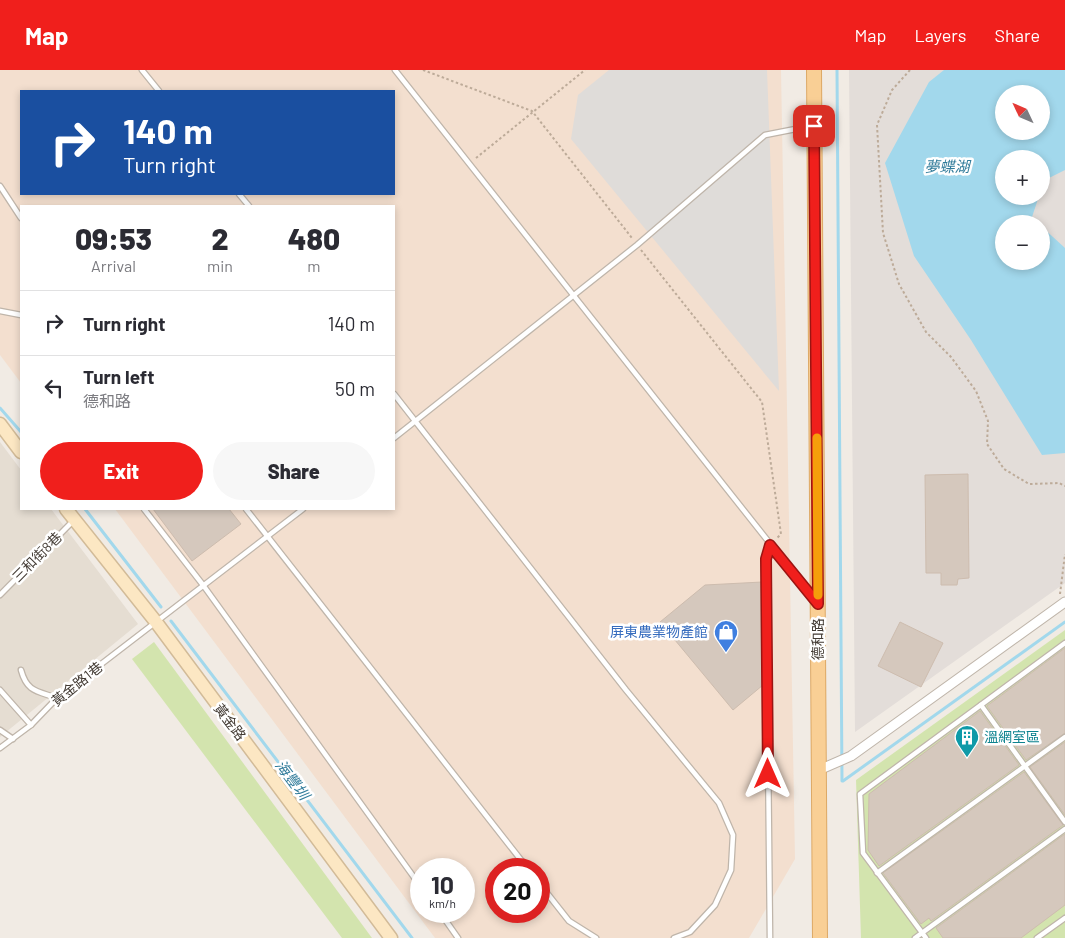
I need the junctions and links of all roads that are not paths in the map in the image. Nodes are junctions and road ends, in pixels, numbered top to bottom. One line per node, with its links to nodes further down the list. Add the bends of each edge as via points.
1 (142, 70): 4 (lane)
2 (395, 70): 10 (lane)
3 (814, 70): 5 (main road, 德和路)
4 (158, 90)
5 (814, 126): 10 (lane, via 765,136); 27 (main road, 德和路)
6 (0, 186): 9 (lane)
7 (240, 195): 8 (lane)
8 (248, 205)
9 (20, 216)
10 (573, 296): 14 (lane); 24 (lane)
11 (0, 311): 12 (lane)
12 (20, 315)
13 (395, 395): 14 (lane)
14 (415, 422): 16 (lane); 54 (lane, via 719,803 733,835 731,870 715,906 690,932)
15 (0, 426): 17 (street)
16 (395, 437)
17 (20, 451)
18 (67, 510): 22 (street, 黃金路)
19 (145, 510): 25 (lane)
20 (247, 510): 23 (lane)
21 (302, 510): 23 (lane, 黃金路1巷)
22 (75, 519): 26 (lane, 三和街8巷); 29 (street, 黃金路)
23 (267, 536): 25 (lane, 黃金路1巷); 44 (lane)
24 (770, 545): 27 (lane); 55 (lane, via 766,559)
25 (203, 586): 29 (lane, 黃金路1巷); 45 (lane)
26 (0, 595)
27 (818, 604): 41 (main road, 德和路)
28 (1061, 605): 41 (street, via 851,756)
29 (156, 622): 33 (lane, 黃金路1巷); 51 (street, 黃金路)
30 (1065, 643): 34 (lane)
31 (21, 670): 33 (lane, via 31,689)
32 (0, 690): 35 (lane)
33 (57, 698): 35 (lane, 黃金路1巷)
34 (981, 705): 40 (lane); 46 (lane, via 860,794 863,853)
35 (31, 724): 38 (lane, 黃金路1巷)
36 (0, 730): 38 (lane)
37 (1065, 737): 40 (lane)
38 (13, 739): 39 (lane, 黃金路1巷)
39 (0, 748)
40 (1025, 766): 42 (lane); 46 (lane)
41 (819, 770): 56 (main road, 德和路)
42 (1065, 822)
43 (1065, 829): 50 (lane)
44 (519, 858)
45 (410, 872)
46 (877, 873): 50 (lane)
47 (550, 897): 53 (lane, via 569,921)
48 (1065, 918): 59 (lane)
49 (447, 923): 52 (lane)
50 (922, 932): 57 (lane); 58 (lane)
51 (391, 938)
52 (458, 938)
53 (596, 938)
54 (674, 938)
55 (770, 938)
56 (820, 938)
57 (914, 938)
58 (926, 938)
59 (1037, 938)

